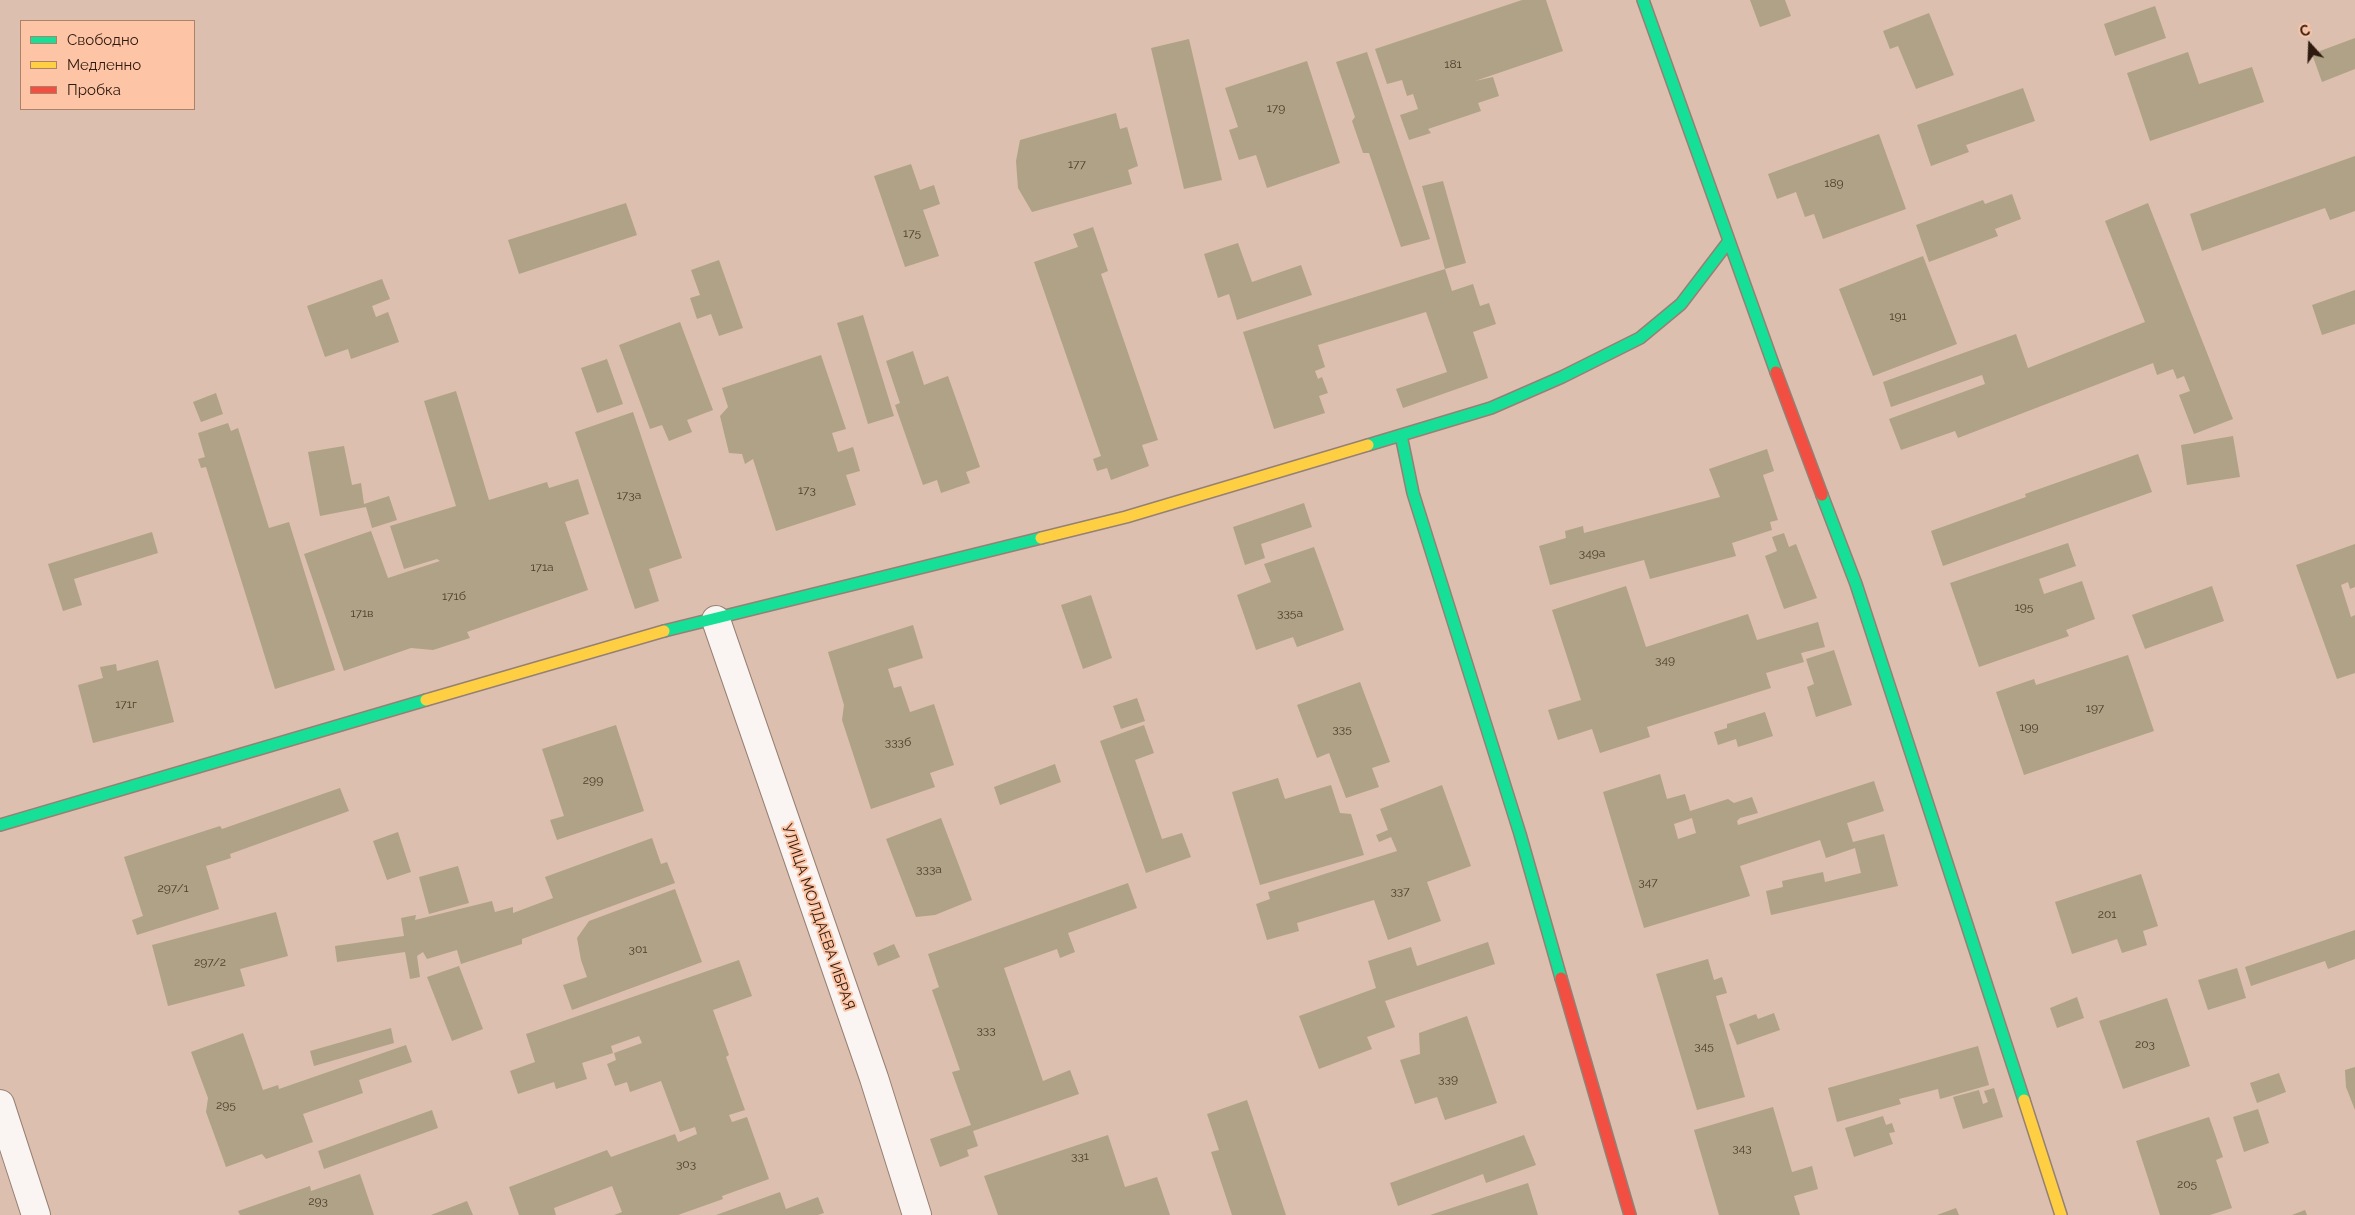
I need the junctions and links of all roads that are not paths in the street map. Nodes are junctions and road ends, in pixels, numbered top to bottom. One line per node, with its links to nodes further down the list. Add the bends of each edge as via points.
1 (1643, 0): 2 (street)
2 (1729, 241): 3 (street, via 1681,304 1640,338 1491,408); 10 (street, via 1856,584)
3 (1401, 435): 4 (street, via 1126,517); 9 (street, via 1413,493 1520,834)
4 (716, 620): 5 (street, via 656,633); 8 (street, УЛИЦА МОЛДАЕВА ИБРАЯ, via 874,1078)
5 (1, 822)
6 (0, 1104): 7 (street)
7 (36, 1215)
8 (917, 1215)
9 (1630, 1215)
10 (2061, 1215)

